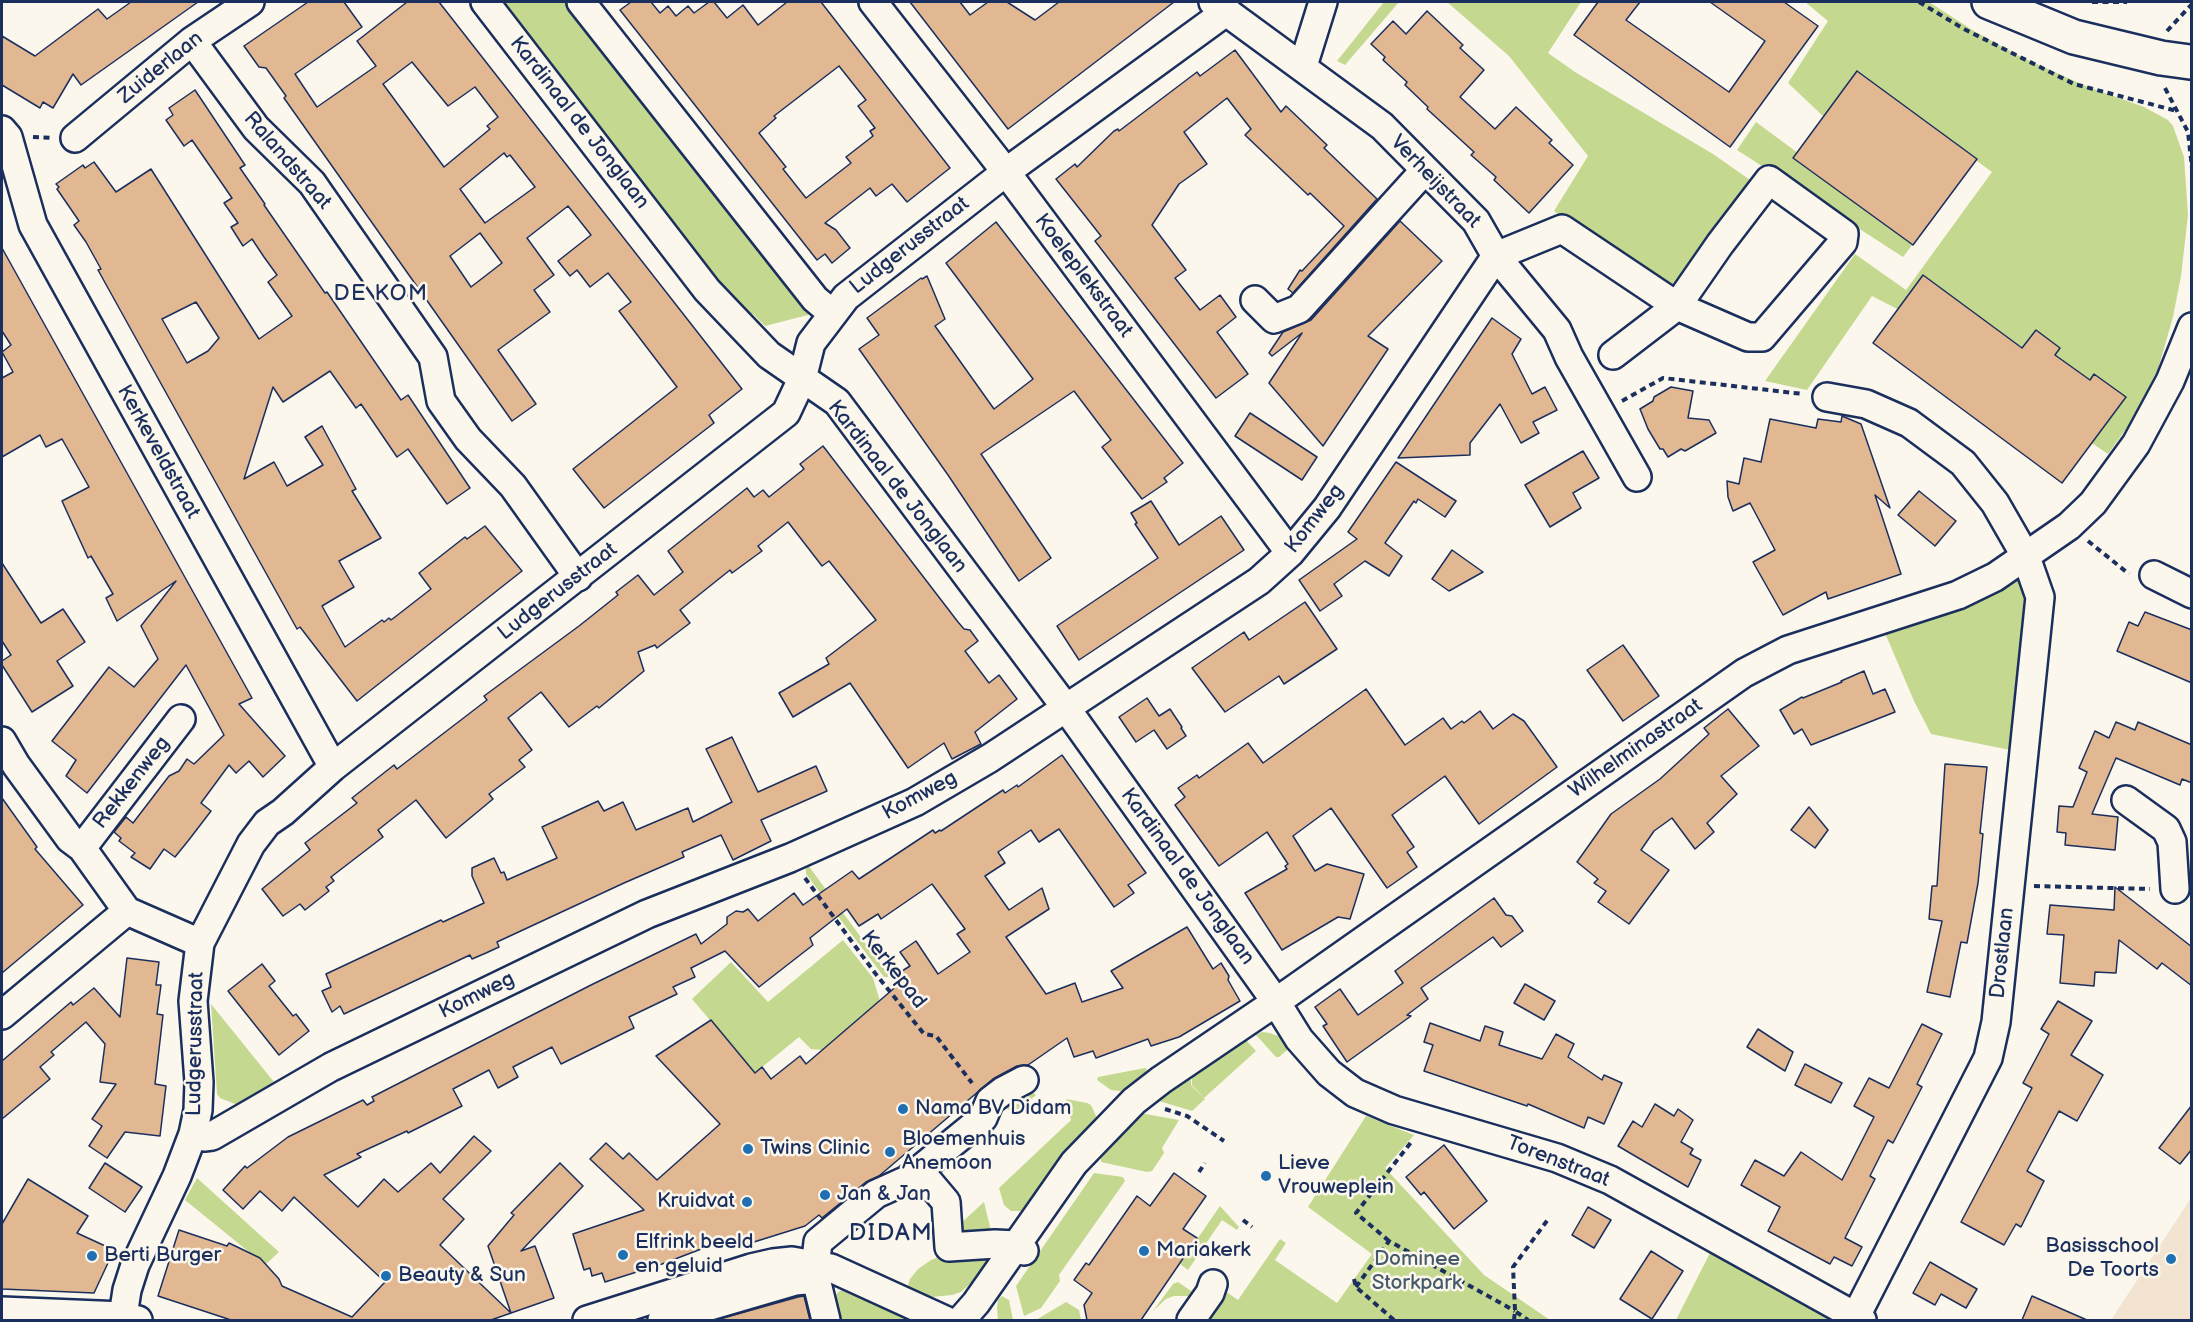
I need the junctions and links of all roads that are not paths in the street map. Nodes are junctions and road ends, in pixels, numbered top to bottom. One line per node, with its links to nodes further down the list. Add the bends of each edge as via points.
1 (250, 2): 8 (street, Zuiderlaan)
2 (485, 2): 21 (street, Kardinaal de Jonglaan, via 707,290 769,355)
3 (873, 2): 14 (street, Koeleplekstraat)
4 (1323, 2): 9 (street)
5 (1989, 2): 10 (main road, via 2074,37)
6 (589, 4): 18 (street, via 815,299)
7 (1220, 6): 9 (street, Verheijstraat); 14 (street, Ludgerusstraat)
8 (192, 40): 12 (street, Zuiderlaan); 27 (street, Ralandstraat, via 256,128 312,183 433,357 441,401 468,439 513,486)
9 (1303, 66): 13 (street, Verheijstraat, via 1382,126)
10 (2191, 66)
11 (5, 133): 32 (street, Kerkeveldstraat, via 33,225)
12 (75, 138)
13 (1425, 170): 15 (street, Verheijstraat, via 1476,221); 16 (street, via 1299,309 1275,319)
14 (1006, 172): 18 (street, Ludgerusstraat, via 846,297); 24 (street, Koeleplekstraat)
15 (1496, 256): 17 (street, via 1562,229); 23 (street, Verheijstraat, via 1557,330); 24 (street, Komweg, via 1327,508)
16 (1255, 300)
17 (1677, 306): 17 (street, via 1769,180 1844,234 1843,242 1762,337 1748,337); 20 (street)
18 (833, 314): 21 (street, Ludgerusstraat, via 811,343)
19 (2192, 327): 25 (street, Wilhelminastraat, via 2170,381 2136,444 2092,503 2069,526)
20 (1613, 355)
21 (802, 379): 27 (street, Ludgerusstraat, via 786,413); 29 (street, Kardinaal de Jonglaan, via 837,402)
22 (1827, 397): 25 (street, Drostlaan, via 1866,404 1909,423 1963,463 1995,503)
23 (1637, 477)
24 (1290, 553): 29 (street, Komweg, via 1259,581)
25 (2026, 556): 38 (street, Wilhelminastraat, via 1958,595 1788,650 1744,673); 49 (street, Drostlaan, via 2040,597 1996,1022 1988,1058)
26 (2154, 575): 28 (street)
27 (578, 576): 32 (street, Ludgerusstraat)
28 (2192, 594)
29 (1066, 708): 38 (street, Kardinaal de Jonglaan); 41 (street, Komweg, via 915,801 790,858 647,914 331,1067 212,1136)
30 (181, 719): 34 (street, Rekkenweg)
31 (2, 741): 34 (street, Rekkenweg, via 70,840)
32 (333, 766): 37 (street, Ludgerusstraat, via 267,823 251,844)
33 (2126, 800): 35 (street, via 2166,829 2172,842)
34 (82, 848): 36 (street, Rekkenweg)
35 (2172, 889)
36 (127, 911): 37 (street); 39 (street)
37 (200, 942): 41 (street, Ludgerusstraat, via 193,1001 199,1082)
38 (1276, 1002): 43 (street, via 1134,1101 1074,1163); 49 (street, Torenstraat, via 1305,1046 1341,1083 1372,1101 1429,1122 1557,1158 1610,1180)
39 (2, 1015)
40 (1024, 1080): 42 (street, via 990,1101 983,1119)
41 (193, 1134): 48 (street, Ludgerusstraat, via 135,1265 128,1290)
42 (919, 1170): 43 (street, via 946,1202 949,1247 984,1244); 44 (street, via 876,1194 818,1242)
43 (1020, 1248): 54 (street)
44 (816, 1268): 46 (street); 52 (street)
45 (1213, 1284): 55 (street)
46 (738, 1310): 51 (street)
47 (2, 1311): 48 (street)
48 (130, 1318)
49 (1858, 1319)
50 (587, 1320): 53 (street, via 751,1268 792,1261 831,1268)
51 (662, 1320)
52 (826, 1320)
53 (945, 1320)
54 (961, 1320)
55 (1191, 1320)

